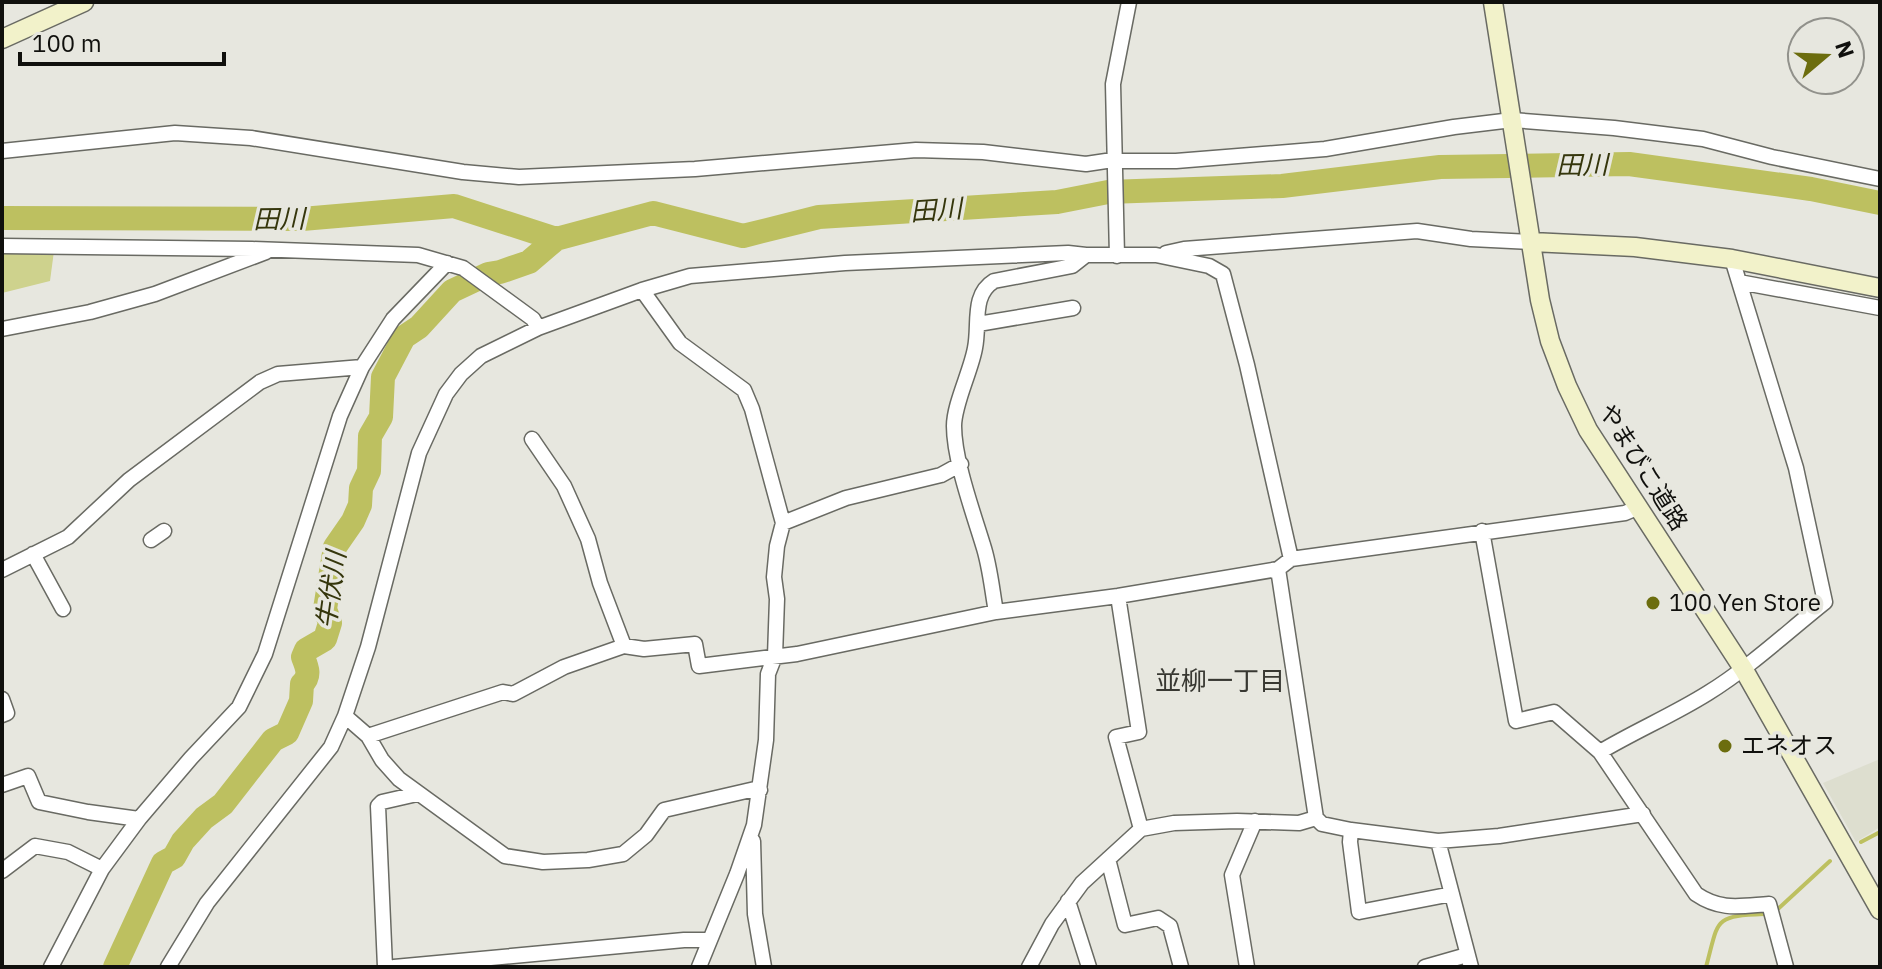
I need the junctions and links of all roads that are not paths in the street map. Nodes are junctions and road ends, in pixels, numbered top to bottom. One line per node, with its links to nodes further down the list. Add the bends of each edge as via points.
1 (84, 2): 4 (street)
2 (1129, 2): 7 (street, via 1113,84)
3 (1493, 2): 5 (street, やまびこ道路)
4 (2, 39)
5 (1513, 124): 7 (street, via 1454,127 1325,149); 8 (street, via 1703,139); 9 (street, やまびこ道路)
6 (2, 151): 7 (street, via 175,133 251,138 519,177 916,150)
7 (1115, 163): 12 (street)
8 (1880, 179)
9 (1530, 234): 14 (street, via 1471,239 1417,231); 15 (street); 28 (street, やまびこ道路, via 1540,300 1567,386 1588,430)
10 (2, 246): 11 (street)
11 (271, 250): 16 (street, via 418,255); 24 (street, via 155,294)
12 (1117, 252): 13 (street); 14 (street)
13 (1086, 255): 19 (street, via 711,273); 22 (street, via 1072,266 994,281 979,296)
14 (1156, 255): 32 (street, via 1223,274)
15 (1732, 259): 17 (street); 18 (street)
16 (447, 263): 23 (street, via 463,268); 25 (street, via 393,319)
17 (1739, 282): 21 (street); 40 (street, via 1796,468 1825,602)
18 (1880, 288)
19 (642, 290): 23 (street); 29 (street, via 680,343 744,390)
20 (1073, 308): 22 (street)
21 (1880, 308)
22 (978, 324): 27 (street, via 954,424)
23 (537, 326): 43 (street, via 481,356 446,394 419,453)
24 (2, 329)
25 (362, 367): 31 (street, via 278,374 260,382 129,480 68,537); 51 (street, via 340,416 256,674 239,707)
26 (532, 439): 38 (street, via 564,486 588,539)
27 (961, 464): 29 (street, via 941,475 846,498); 37 (street)
28 (1639, 507): 30 (street); 40 (street, やまびこ道路)
29 (783, 523): 39 (street, via 774,577)
30 (1482, 531): 32 (street); 45 (street, via 1516,721 1554,712)
31 (33, 554): 34 (street); 36 (street)
32 (1291, 559): 33 (street)
33 (1278, 569): 35 (street); 50 (street)
34 (2, 570)
35 (1118, 596): 37 (street); 54 (street, via 1139,732 1116,737)
36 (63, 609)
37 (996, 612): 39 (street)
38 (624, 646): 39 (street, via 695,644 699,666); 44 (street, via 564,667 513,694 503,692)
39 (775, 656): 47 (street, via 768,674)
40 (1744, 670): 45 (street); 62 (street, やまびこ道路)
41 (2, 699): 42 (street, via 7,713)
42 (2, 715)
43 (345, 716): 44 (street); 66 (street, via 331,747 207,903)
44 (368, 736): 48 (street, via 382,760)
45 (1600, 752): 49 (street)
46 (2, 785): 51 (street, via 28,776 39,802)
47 (760, 790): 48 (street, via 664,810 623,854 543,862 505,856); 53 (street)
48 (417, 794): 67 (street, via 378,806)
49 (1643, 814): 56 (street); 76 (street, via 1696,894 1721,907 1769,904)
50 (1316, 818): 52 (street, via 1299,823); 55 (street)
51 (139, 819): 58 (street)
52 (1255, 821): 54 (street); 74 (street, via 1232,875)
53 (754, 825): 63 (street); 70 (street, via 754,900)
54 (1141, 829): 57 (street)
55 (1351, 830): 56 (street); 60 (street, via 1359,912)
56 (1438, 841): 60 (street)
57 (1108, 859): 61 (street); 73 (street, via 1125,925 1158,918 1170,926)
58 (102, 869): 59 (street, via 68,852 35,846); 65 (street)
59 (2, 871)
60 (1452, 894): 64 (street)
61 (1068, 901): 71 (street); 72 (street)
62 (1880, 910)
63 (708, 940): 68 (street); 69 (street)
64 (1469, 961): 75 (street)
65 (51, 967)
66 (168, 967)
67 (385, 967)
68 (394, 967)
69 (699, 967)
70 (764, 967)
71 (1029, 967)
72 (1089, 967)
73 (1181, 967)
74 (1247, 967)
75 (1425, 967)
76 (1786, 967)

